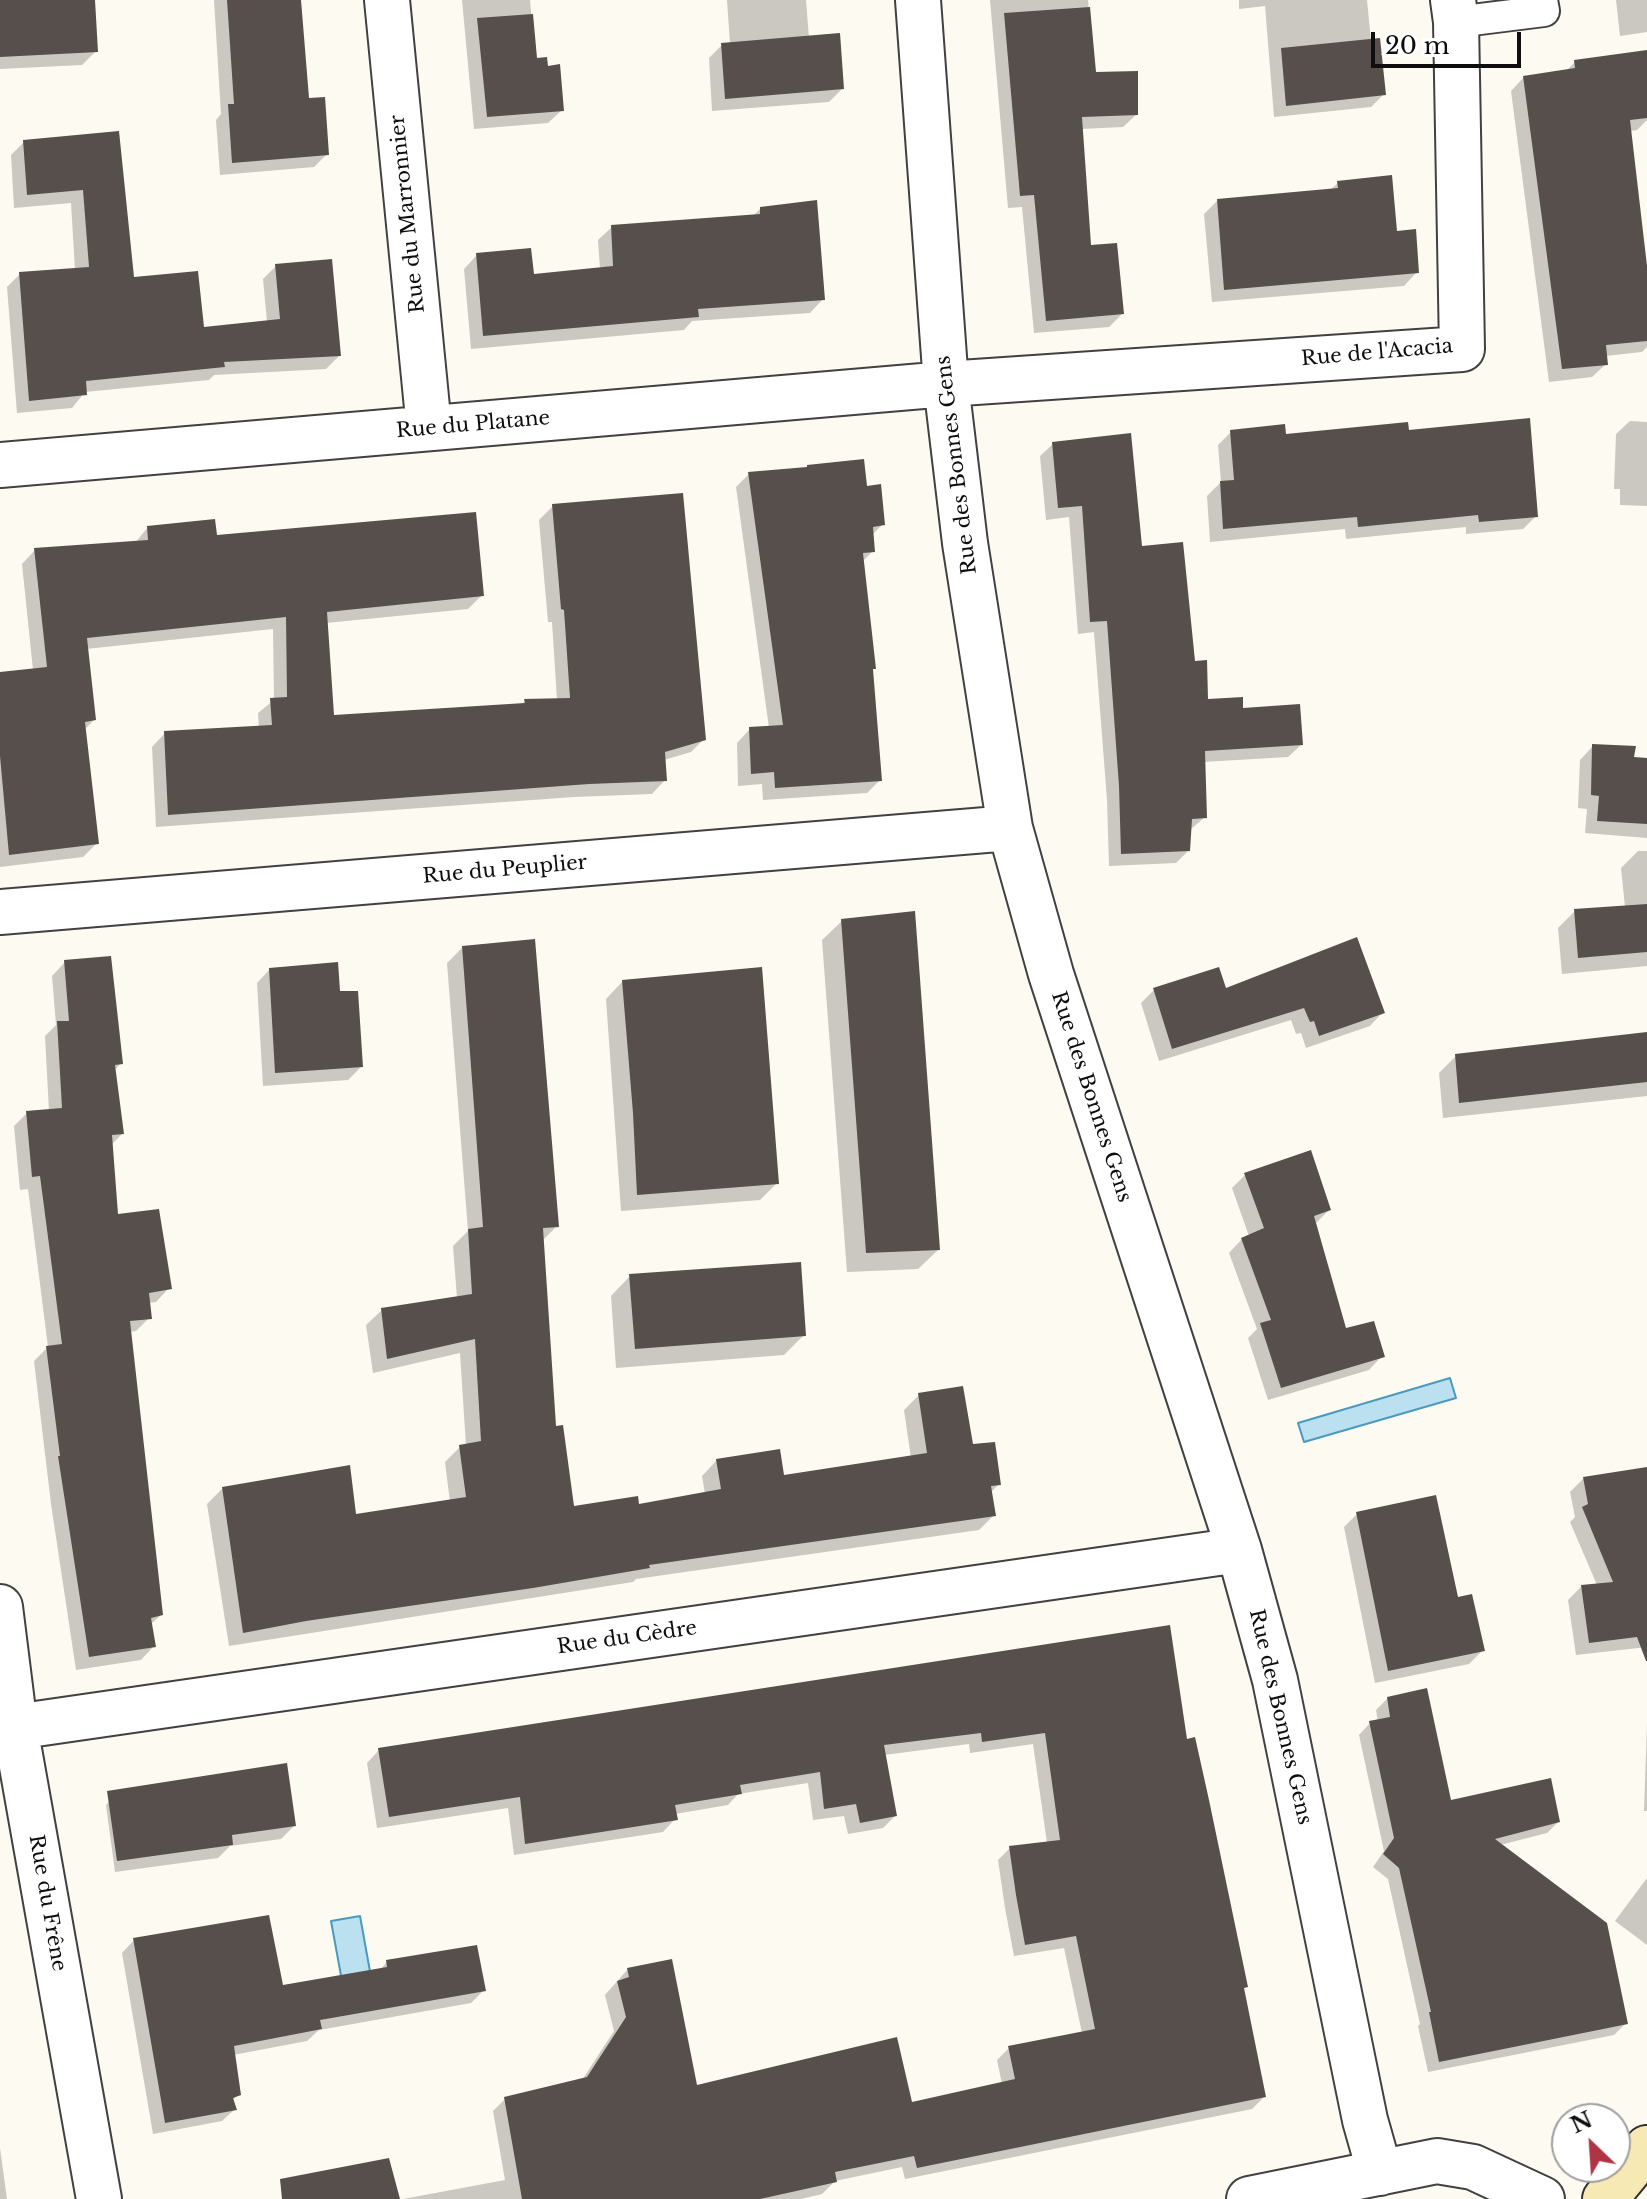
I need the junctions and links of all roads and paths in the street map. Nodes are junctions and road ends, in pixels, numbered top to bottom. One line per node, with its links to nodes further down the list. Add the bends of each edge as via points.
1 (387, 0): 6 (street, Rue du Marronnier)
2 (918, 0): 5 (street, Rue des Bonnes Gens)
3 (1542, 0): 4 (lane, via 1544,11)
4 (1454, 11): 5 (street, Rue de l'Acacia, via 1462,349)
5 (946, 384): 6 (street, Rue du Platane); 8 (street, Rue des Bonnes Gens)
6 (429, 428): 7 (street, Rue du Platane)
7 (0, 465)
8 (1010, 828): 9 (street, Rue du Peuplier); 10 (street, Rue des Bonnes Gens, via 1051,974)
9 (0, 912)
10 (1239, 1550): 12 (street, Rue du Cèdre); 14 (street, Rue des Bonnes Gens, via 1275,1680)
11 (0, 1607): 12 (street, Rue du Frêne)
12 (15, 1727): 15 (street, Rue du Frêne)
13 (1647, 2148): 18 (street)
14 (1380, 2173): 16 (street); 17 (street, via 1437,2161 1473,2167)
15 (99, 2199)
16 (1249, 2199)
17 (1542, 2199)
18 (1605, 2199)

